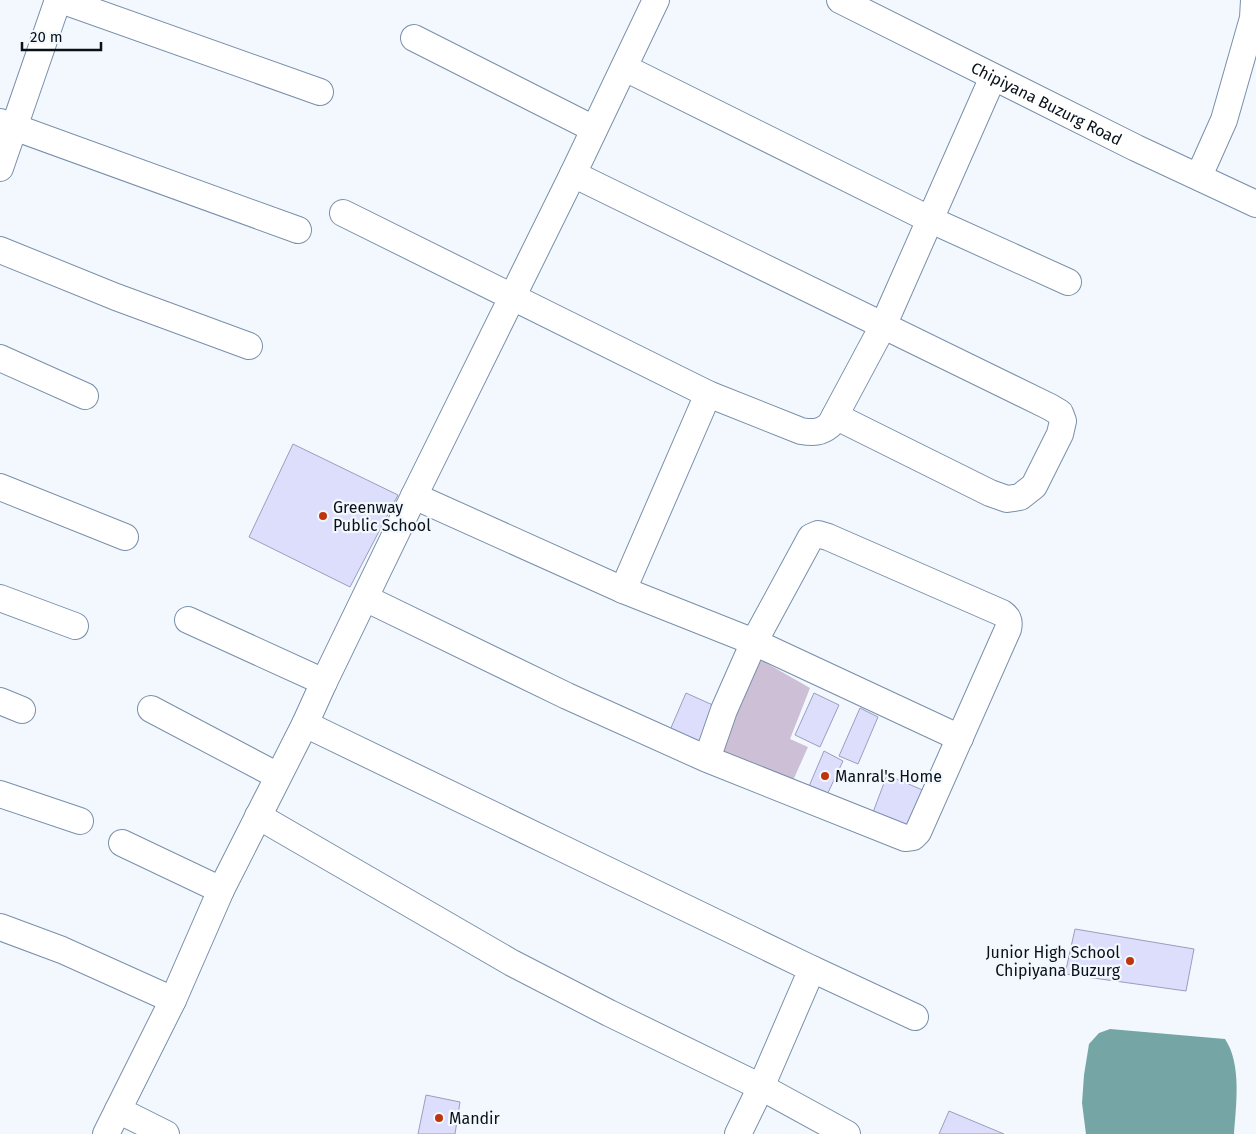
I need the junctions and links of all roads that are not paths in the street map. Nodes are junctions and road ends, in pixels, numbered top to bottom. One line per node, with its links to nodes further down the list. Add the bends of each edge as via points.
1 (60, 0): 8 (street); 9 (street)
2 (656, 0): 6 (street)
3 (840, 0): 7 (street, Chipiyana Buzurg Road)
4 (1254, 0): 13 (street, via 1253,18 1224,120)
5 (414, 38): 10 (street)
6 (625, 68): 10 (street); 16 (street)
7 (993, 77): 13 (street, Chipiyana Buzurg Road); 16 (street)
8 (320, 92)
9 (6, 125): 11 (street); 17 (street)
10 (594, 129): 12 (street)
11 (0, 168)
12 (573, 174): 20 (street); 21 (street)
13 (1199, 176): 14 (street, Chipiyana Buzurg Road)
14 (1256, 204)
15 (342, 213): 20 (street)
16 (930, 220): 19 (street); 21 (street)
17 (298, 230)
18 (0, 250): 22 (street)
19 (1068, 282)
20 (512, 298): 24 (street); 28 (street)
21 (883, 326): 26 (street); 26 (street, via 1060,413 1063,421 1060,434 1034,486 1020,497 1007,499)
22 (248, 346)
23 (0, 358): 25 (street)
24 (708, 394): 26 (street, via 801,432 822,432); 30 (street)
25 (85, 396)
26 (835, 416)
27 (0, 487): 29 (street)
28 (414, 496): 30 (street); 32 (street)
29 (125, 537)
30 (623, 590): 35 (street)
31 (0, 598): 34 (street)
32 (365, 598): 36 (street); 40 (street)
33 (188, 620): 36 (street)
34 (76, 626)
35 (754, 642): 39 (street); 39 (street, via 806,545 811,537 818,534 1002,613 1007,617 1008,629); 40 (street)
36 (324, 682): 38 (street)
37 (151, 709): 41 (street)
38 (305, 724): 41 (street); 48 (street)
39 (960, 738): 40 (street, via 918,832 905,838)
40 (706, 759)
41 (278, 776): 43 (street)
42 (0, 794): 44 (street)
43 (258, 816): 46 (street); 51 (street, via 512,963)
44 (80, 821)
45 (122, 842): 46 (street)
46 (221, 890): 49 (street)
47 (0, 927): 49 (street, via 62,950)
48 (812, 969): 50 (street); 51 (street)
49 (173, 1000): 52 (street)
50 (915, 1017)
51 (761, 1087): 55 (street); 56 (street)
52 (118, 1110): 53 (street); 54 (street)
53 (106, 1134)
54 (166, 1134)
55 (738, 1134)
56 (846, 1134)

